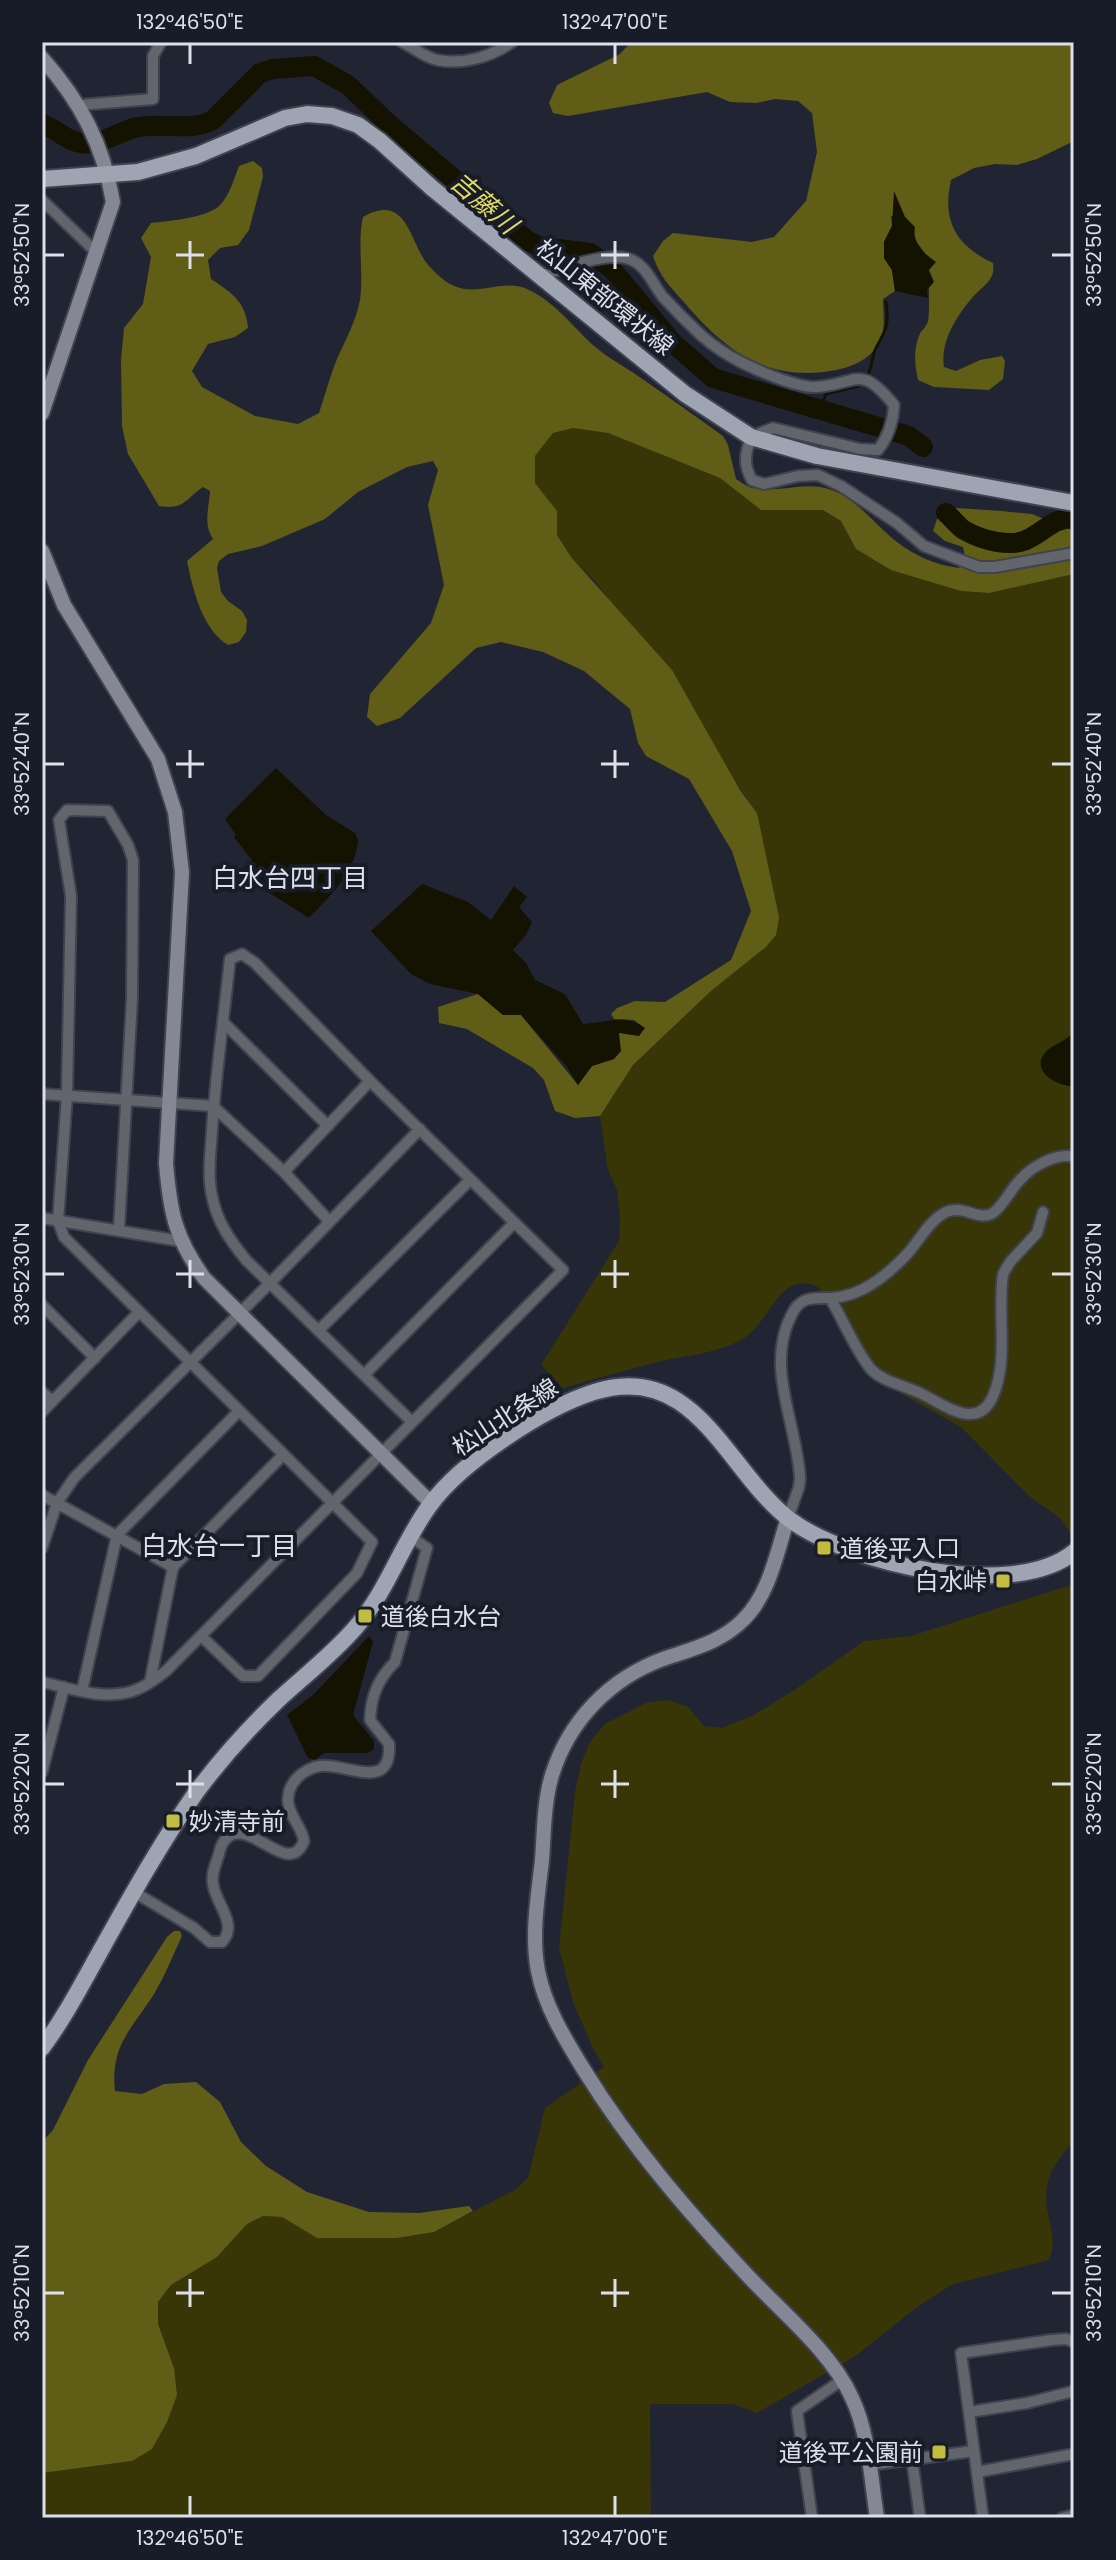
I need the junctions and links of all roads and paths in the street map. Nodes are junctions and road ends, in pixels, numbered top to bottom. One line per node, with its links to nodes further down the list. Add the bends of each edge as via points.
1 (161, 42): 5 (street, via 153,56 153,99)
2 (402, 42): 3 (street, via 437,60 463,61)
3 (512, 42)
4 (42, 58): 5 (street)
5 (80, 105): 6 (street)
6 (108, 175): 7 (main road, 松山東部環状線); 9 (street, via 113,202); 10 (main road, 松山東部環状線, via 170,165 285,118 332,116 358,125 380,141)
7 (42, 179)
8 (42, 200): 9 (street)
9 (96, 252): 11 (street)
10 (542, 276): 12 (main road, 松山東部環状線, via 685,394); 12 (street, via 614,257 636,262 663,296 730,357 812,387 862,379 877,383 894,405 894,420 878,450 773,428)
11 (42, 413)
12 (751, 437): 13 (main road, 松山東部環状線, via 817,456); 15 (street, via 745,468 752,480 764,484 818,475 897,523 924,546 979,567)
13 (1074, 503)
14 (42, 551): 21 (street, via 64,605 158,759 175,812 182,872)
15 (1074, 553)
16 (223, 1022): 17 (street, via 230,959 242,954); 22 (street); 23 (street)
17 (370, 1081): 23 (street); 24 (street)
18 (42, 1094): 19 (street)
19 (67, 1095): 20 (street); 20 (street, via 71,896 59,820 67,810 108,811 128,845 135,883); 30 (street)
20 (127, 1100): 21 (street); 33 (street)
21 (169, 1104): 22 (street); 34 (street, via 168,1194)
22 (213, 1106): 26 (street); 35 (street, via 209,1173 218,1218 228,1237)
23 (328, 1126): 26 (street)
24 (420, 1129): 27 (street); 31 (street)
25 (1074, 1157): 36 (street, via 1056,1158 1029,1172 991,1215 955,1209 945,1213 877,1280)
26 (284, 1172): 31 (street)
27 (470, 1180): 32 (street); 40 (street)
28 (1043, 1212): 36 (street, via 1037,1233 1003,1274 999,1373 993,1397 973,1414 944,1408 882,1377 871,1368)
29 (42, 1218): 30 (street)
30 (58, 1221): 33 (street); 38 (street, via 64,1237)
31 (329, 1221): 35 (street)
32 (514, 1223): 43 (street); 48 (street, via 563,1270)
33 (119, 1229): 34 (street)
34 (180, 1241): 39 (street, via 204,1278)
35 (270, 1283): 39 (street); 40 (street)
36 (830, 1298): 55 (street, via 807,1298 796,1306 783,1333 780,1370 800,1478)
37 (42, 1305): 41 (street)
38 (139, 1312): 41 (street); 42 (street)
39 (238, 1314): 42 (street); 49 (street)
40 (320, 1329): 43 (street)
41 (95, 1358): 45 (street)
42 (189, 1362): 46 (street); 53 (street, via 74,1478)
43 (365, 1374): 48 (street)
44 (42, 1392): 45 (street)
45 (52, 1401): 47 (street)
46 (239, 1411): 50 (street); 56 (street)
47 (42, 1412)
48 (412, 1422): 49 (street)
49 (380, 1453): 52 (street); 54 (street)
50 (283, 1455): 52 (street); 60 (street)
51 (42, 1495): 53 (street)
52 (332, 1502): 61 (street); 61 (street, via 372,1542 357,1573 258,1676 243,1676)
53 (57, 1503): 56 (street); 58 (street)
54 (431, 1503): 55 (main road, 松山北条線, via 480,1456 564,1405 594,1392 635,1387 690,1409); 57 (main road, 松山北条線)
55 (788, 1518): 59 (main road, 松山北条線, via 849,1549 961,1577 1020,1573 1063,1561); 71 (street, via 762,1592 745,1618 709,1643 635,1672 598,1699 572,1731 549,1788 536,1956 555,2019 641,2153)
56 (117, 1535): 60 (street); 65 (street)
57 (411, 1537): 68 (main road, 松山北条線, via 384,1589 355,1627 259,1719 200,1788); 68 (street, via 427,1548 395,1662 383,1674 371,1709 370,1720 389,1744 382,1766 367,1773 319,1766 296,1779 288,1803 304,1841 294,1854 248,1836 228,1837 213,1873 228,1927 222,1942 210,1942)
58 (42, 1548)
59 (1074, 1552)
60 (173, 1567): 63 (street)
61 (201, 1636): 63 (street)
62 (42, 1682): 64 (street)
63 (150, 1682): 65 (street, via 125,1693)
64 (64, 1687): 65 (street); 66 (street)
65 (82, 1691)
66 (45, 1750): 67 (street)
67 (42, 1772)
68 (134, 1892): 69 (main road, 松山北条線)
69 (42, 2048)
70 (1074, 2342): 73 (street, via 1052,2340 961,2353)
71 (842, 2380): 77 (street, via 858,2411); 80 (street, via 797,2411)
72 (1074, 2391): 73 (street)
73 (969, 2412): 74 (street)
74 (974, 2451): 76 (street); 78 (street)
75 (1074, 2454): 78 (street)
76 (912, 2459): 77 (street); 82 (street)
77 (869, 2465): 81 (street)
78 (977, 2472): 83 (street)
79 (1074, 2515): 84 (street)
80 (812, 2518)
81 (877, 2518)
82 (920, 2518)
83 (983, 2518)
84 (1062, 2518)

